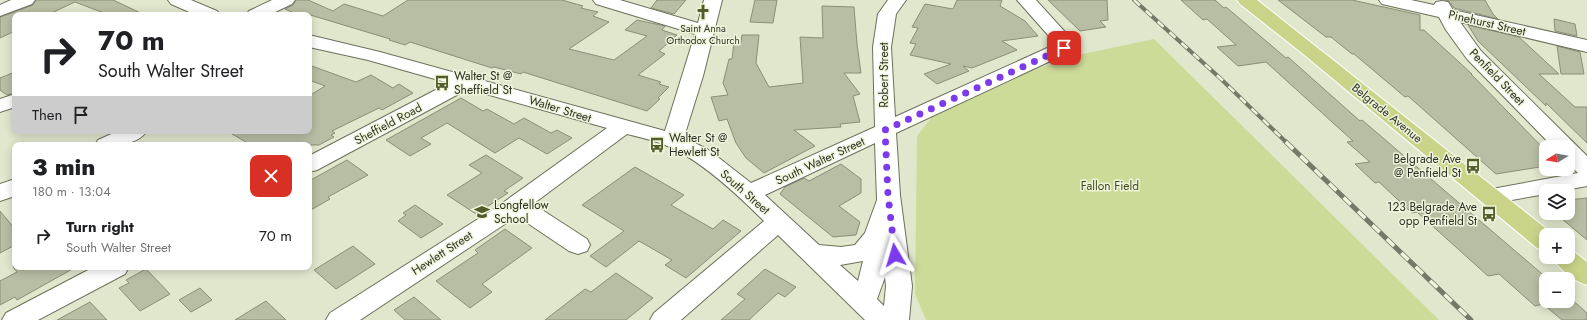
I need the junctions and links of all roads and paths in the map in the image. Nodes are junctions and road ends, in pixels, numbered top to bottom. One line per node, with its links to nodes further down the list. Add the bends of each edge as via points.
1 (26, 0): 11 (street)
2 (177, 0): 12 (street)
3 (286, 0): 13 (street)
4 (602, 0): 14 (street)
5 (713, 0): 14 (street)
6 (897, 0): 21 (street, Robert Street, via 887,14 882,46)
7 (1026, 0): 21 (street, South Walter Street, via 1066,43 1065,47)
8 (1246, 0): 34 (main road, Belgrade Avenue)
9 (1388, 0): 10 (street, Pinehurst Street)
10 (1442, 7): 16 (street, Pinehurst Street); 24 (street, Penfield Street, via 1474,55)
11 (0, 11)
12 (204, 12)
13 (261, 12)
14 (704, 31): 23 (street)
15 (314, 46): 17 (street, Walter Street, via 373,56)
16 (1587, 46)
17 (466, 82): 20 (street, Walter Street); 27 (street, Sheffield Road)
18 (12, 101): 19 (street)
19 (0, 106)
20 (622, 127): 23 (street, Walter Street); 35 (street, Hewlett Street)
21 (885, 130): 32 (street, South Walter Street); 33 (street, Robert Street)
22 (130, 134): 25 (street)
23 (673, 140): 32 (street, South Street, via 702,156)
24 (1558, 140)
25 (112, 142)
26 (1575, 157): 28 (street)
27 (312, 164)
28 (1587, 169)
29 (1587, 179): 34 (street)
30 (12, 188): 31 (street)
31 (0, 193)
32 (749, 193): 36 (street, South Street)
33 (888, 195): 37 (street); 49 (street, Robert Street, via 899,286)
34 (1489, 196): 38 (main road, Belgrade Avenue)
35 (517, 204): 39 (street); 46 (street, Hewlett Street)
36 (778, 222): 40 (street, South Street); 47 (street)
37 (882, 222): 40 (street, via 870,244 858,254); 44 (street, via 874,273)
38 (1539, 236)
39 (578, 245)
40 (813, 254): 44 (street, South Street)
41 (1572, 264): 43 (main road)
42 (110, 270): 45 (street)
43 (1587, 276)
44 (863, 301): 48 (street, South Street)
45 (15, 320)
46 (339, 320)
47 (663, 320)
48 (882, 320)
49 (896, 320)

